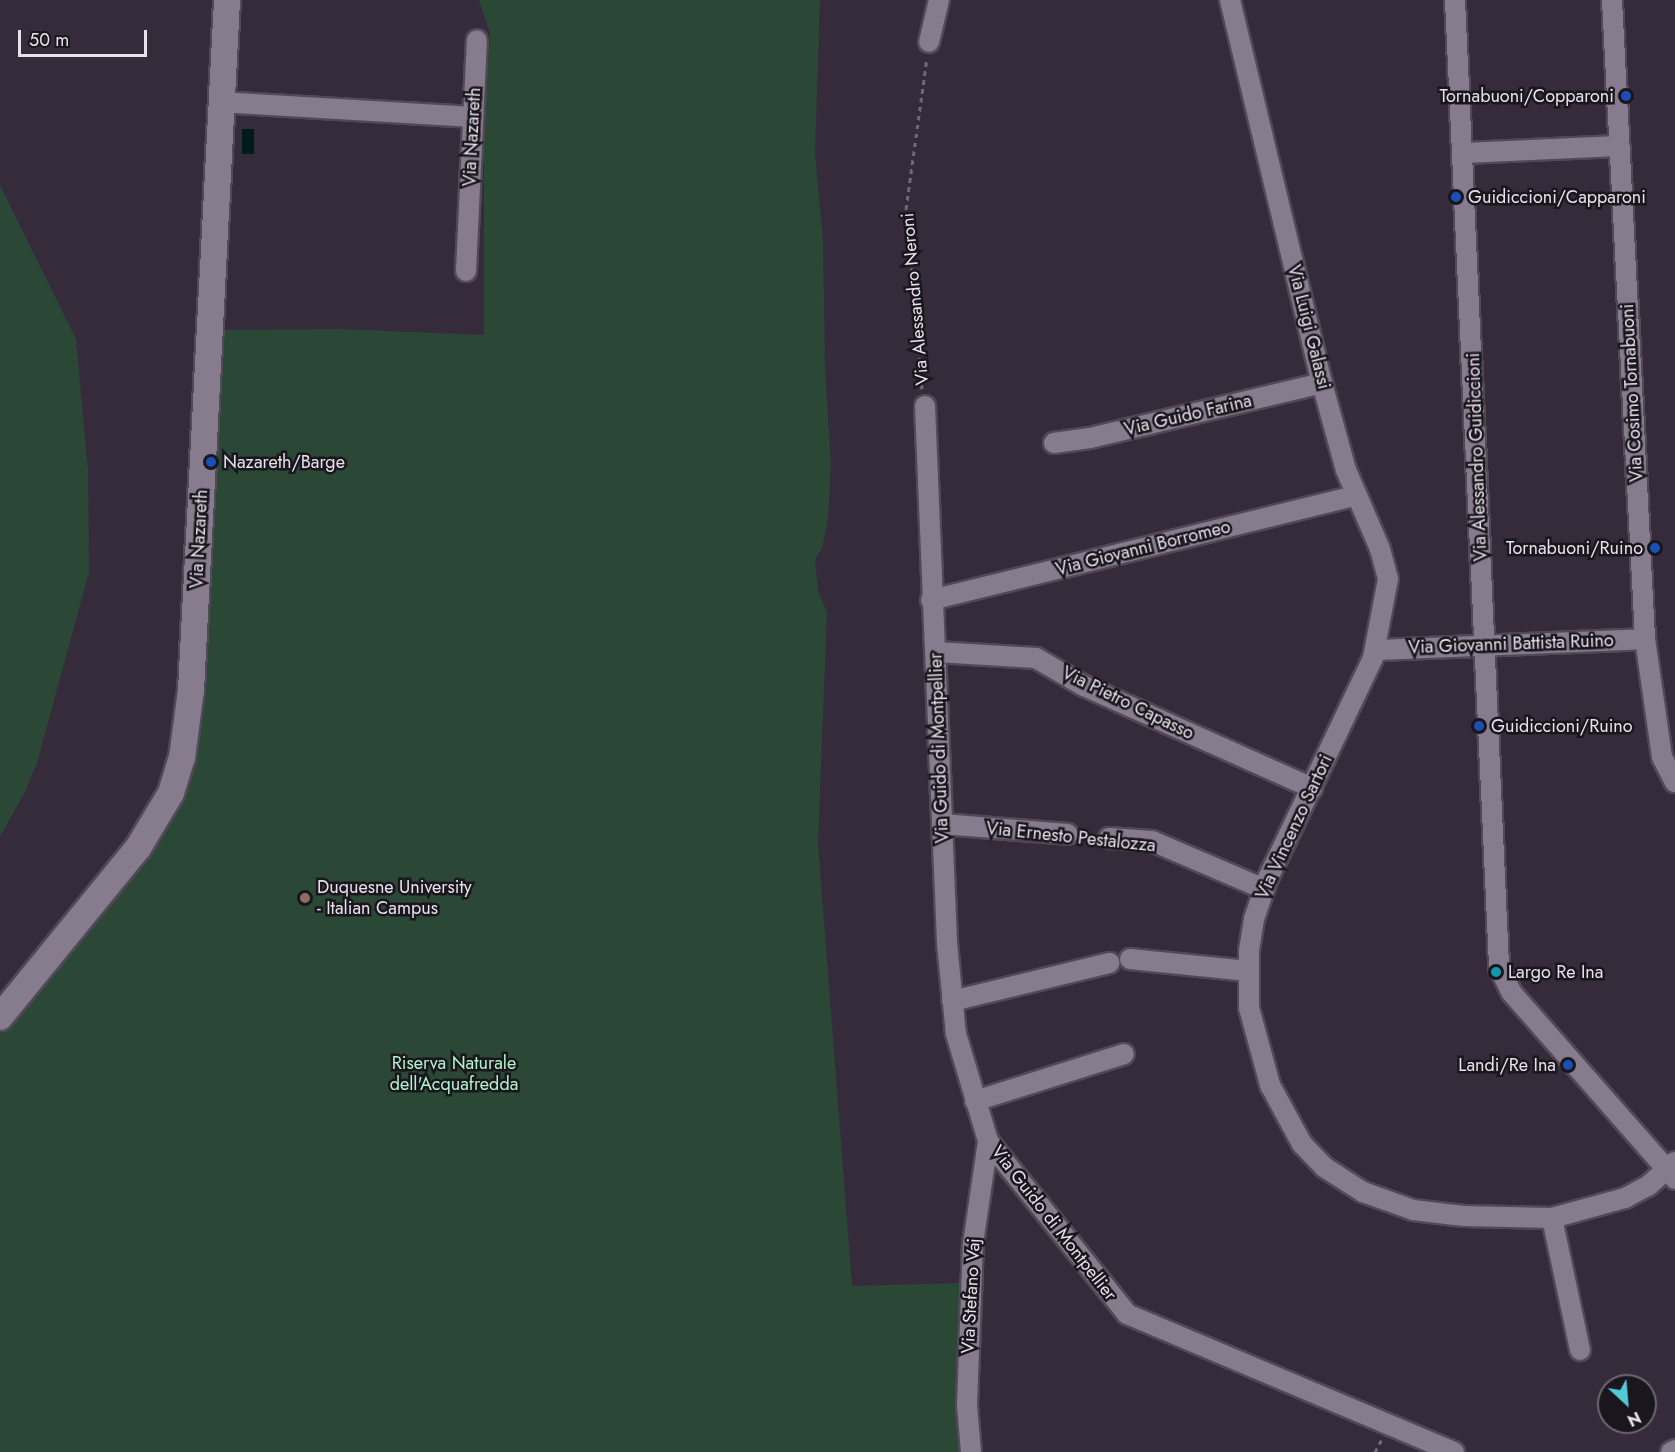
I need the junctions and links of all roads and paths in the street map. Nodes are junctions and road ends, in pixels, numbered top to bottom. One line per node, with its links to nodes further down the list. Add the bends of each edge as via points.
1 (227, 0): 8 (street, Via Nazareth)
2 (939, 0): 7 (street)
3 (1230, 0): 13 (street, Via Luigi Galassi)
4 (1455, 0): 11 (street, Via Alessandro Guidiccioni)
5 (1612, 0): 10 (street, Via Cosimo Tornabuoni)
6 (477, 40): 9 (street, Via Nazareth)
7 (929, 42): 14 (path, Via Alessandro Neroni, via 906,209)
8 (221, 102): 9 (street); 32 (street, Via Nazareth, via 192,675 182,758 171,793 138,849)
9 (472, 117): 12 (street, Via Nazareth)
10 (1619, 146): 11 (street); 18 (street, Via Cosimo Tornabuoni)
11 (1464, 153): 19 (street, Via Alessandro Guidiccioni)
12 (466, 271)
13 (1322, 383): 15 (street, Via Guido Farina); 16 (street, Via Luigi Galassi)
14 (925, 406): 17 (street, Via Alessandro Neroni)
15 (1054, 443)
16 (1356, 496): 17 (street, Via Giovanni Borromeo); 20 (street, Via Luigi Galassi, via 1386,567 1387,598)
17 (931, 600): 21 (street, Via Guido di Montpellier)
18 (1645, 639): 19 (street, Via Giovanni Battista Ruino); 22 (street, Via Cosimo Tornabuoni, via 1662,757)
19 (1485, 646): 20 (street, Via Giovanni Battista Ruino); 36 (street, Via Alessandro Guidiccioni, via 1500,971 1521,1003)
20 (1376, 650): 23 (street, Via Vincenzo Sartori)
21 (936, 652): 23 (street, Via Pietro Capasso, via 1040,660 1079,684); 24 (street, Via Guido di Montpellier)
22 (1675, 782)
23 (1312, 788): 27 (street, Via Vincenzo Sartori)
24 (942, 824): 25 (street, Via Ernesto Pestalozza); 31 (street, Via Guido di Montpellier)
25 (1068, 834)
26 (1109, 838): 27 (street, Via Ernesto Pestalozza, via 1152,841)
27 (1264, 889): 30 (street, Via Vincenzo Sartori, via 1251,935)
28 (1130, 959): 30 (street)
29 (1109, 963): 31 (street)
30 (1248, 971): 37 (street, Via Vincenzo Sartori, via 1250,1017 1270,1085 1302,1144 1332,1174 1363,1192 1413,1210 1464,1216)
31 (952, 1001): 34 (street, Via Guido di Montpellier, via 959,1048)
32 (0, 1017)
33 (1124, 1054): 34 (street)
34 (975, 1101): 35 (street, Via Guido di Montpellier)
35 (988, 1141): 40 (street, Via Stefano Vaj, via 973,1244 967,1405); 41 (street, Via Guido di Montpellier, via 1127,1314)
36 (1672, 1170): 37 (street, Via Vincenzo Sartori, via 1625,1198)
37 (1552, 1218): 38 (street)
38 (1580, 1350)
39 (1675, 1450): 42 (street)
40 (971, 1452)
41 (1454, 1452)
42 (1671, 1452)

